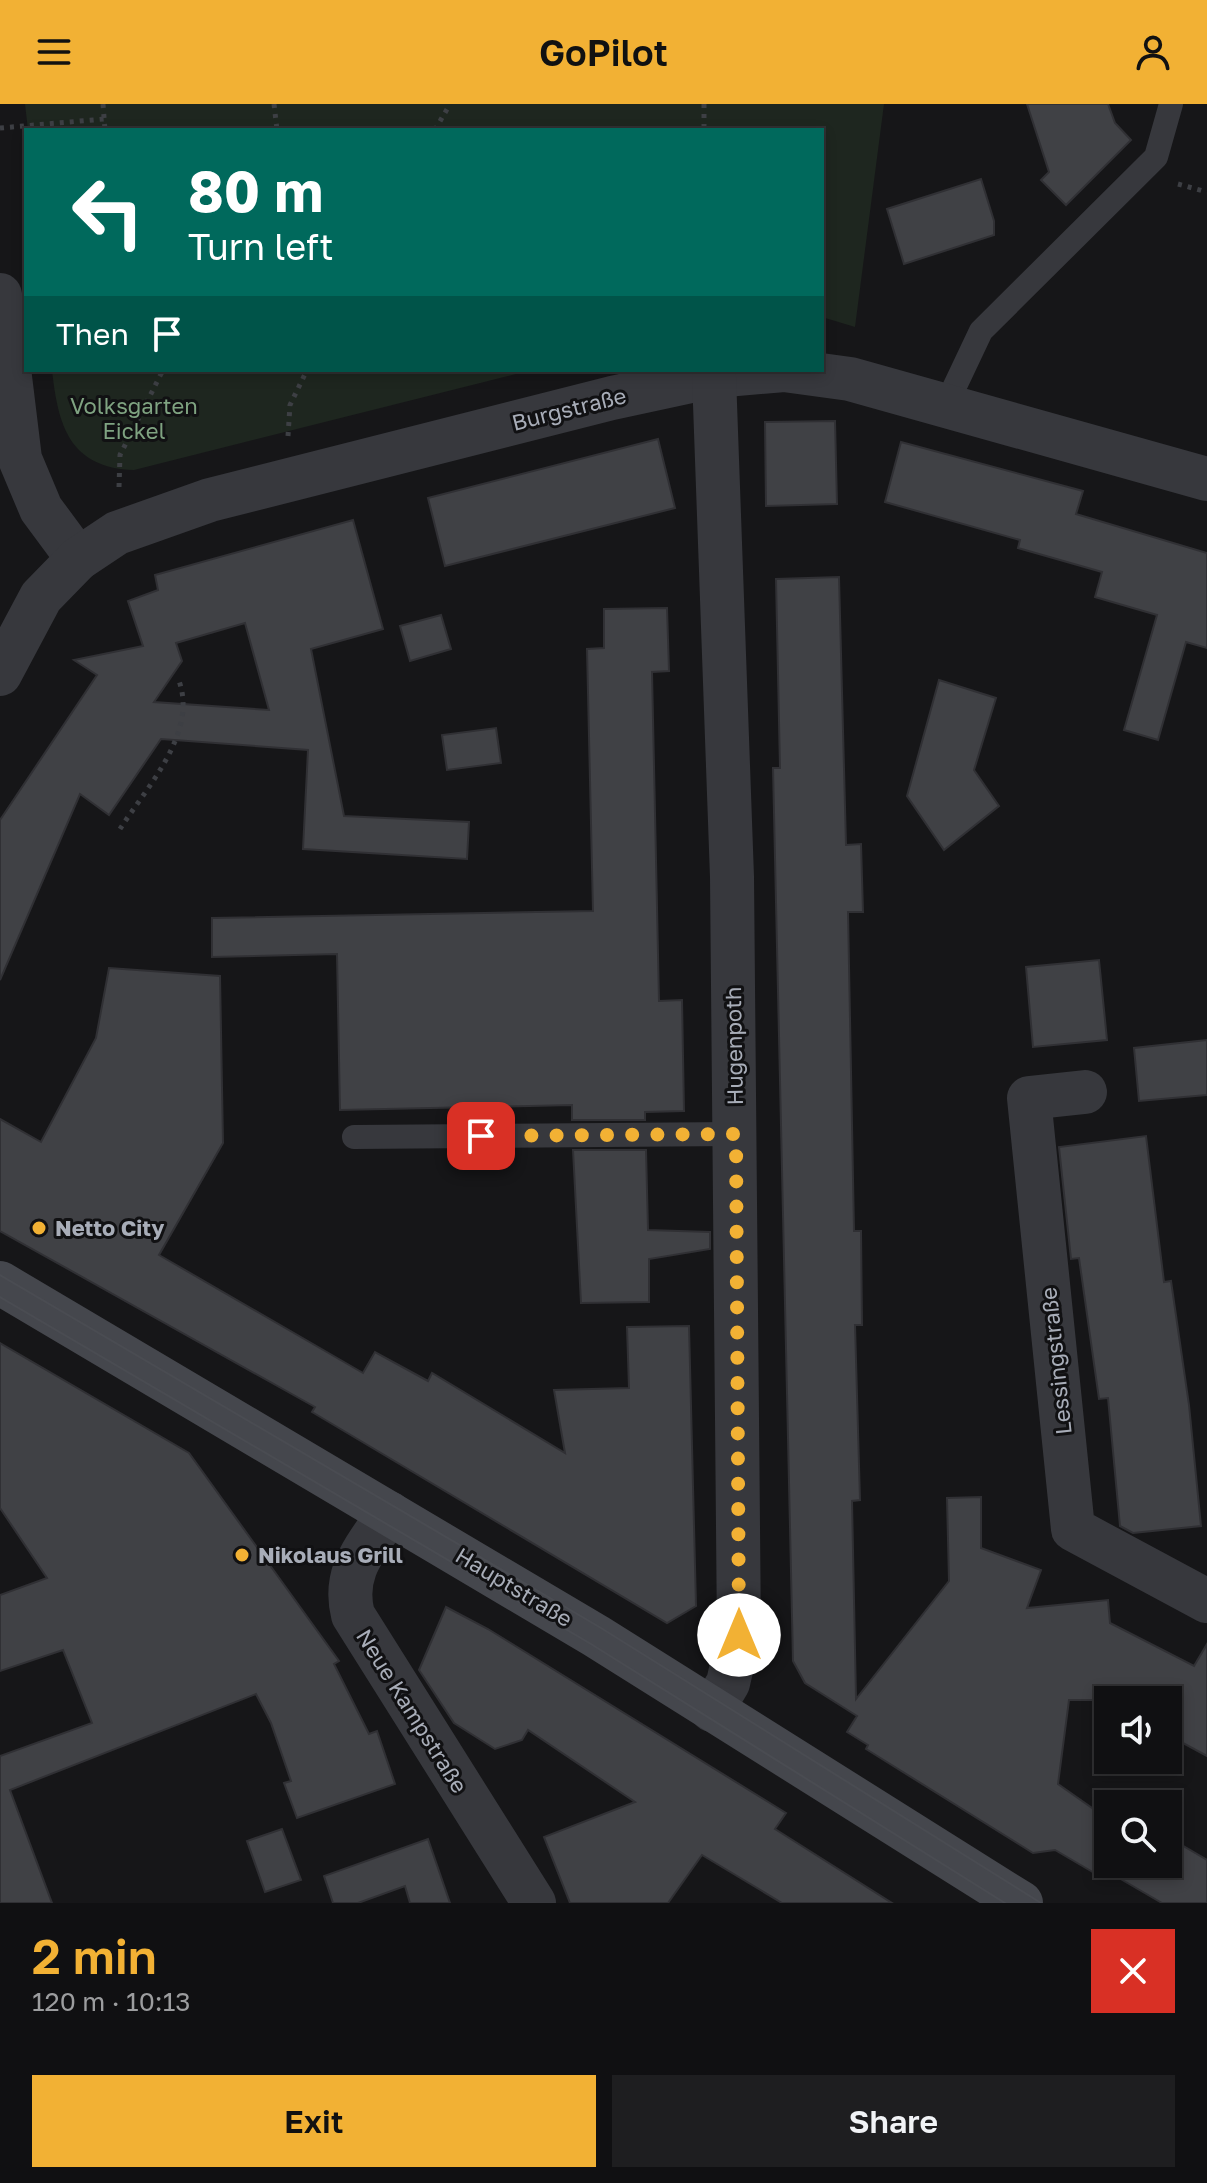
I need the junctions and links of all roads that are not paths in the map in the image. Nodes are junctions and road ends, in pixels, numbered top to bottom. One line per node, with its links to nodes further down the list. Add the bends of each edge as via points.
1 (1171, 104): 4 (lane, via 1156,157 981,331)
2 (0, 295): 6 (street, via 20,459 41,509)
3 (714, 376): 4 (street, Burgstraße, via 798,372 850,379); 6 (street, Burgstraße, via 210,500 117,533); 9 (street, Hugenpoth)
4 (946, 405): 5 (street, Burgstraße)
5 (1207, 479)
6 (78, 559): 7 (street, Burgstraße, via 41,597)
7 (0, 674)
8 (1085, 1092): 13 (street, Lessingstraße, via 1029,1098 1073,1529)
9 (736, 1134): 10 (lane); 14 (street, Hugenpoth, via 739,1635 728,1683)
10 (354, 1137)
11 (0, 1283): 12 (street, Hauptstraße)
12 (389, 1513): 14 (street, Hauptstraße); 15 (street, Neue Kampstraße, via 352,1571 348,1587 353,1615)
13 (1207, 1601)
14 (712, 1710): 16 (street, Hauptstraße)
15 (534, 1903)
16 (1021, 1903)

